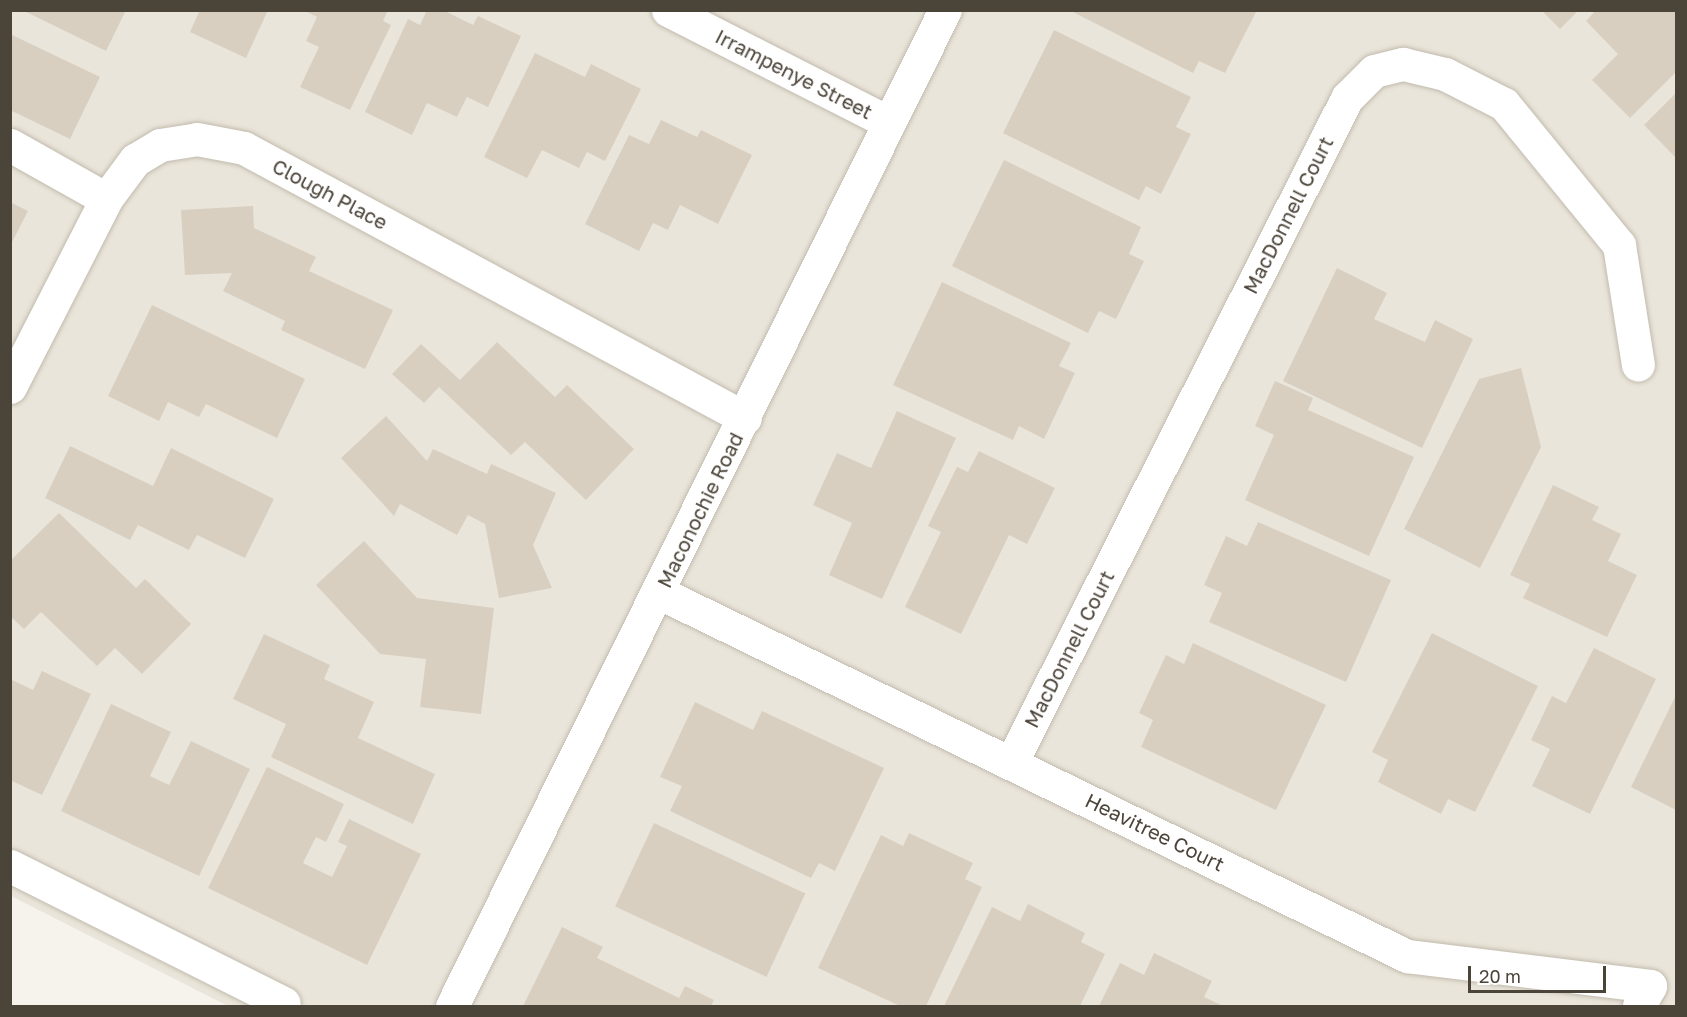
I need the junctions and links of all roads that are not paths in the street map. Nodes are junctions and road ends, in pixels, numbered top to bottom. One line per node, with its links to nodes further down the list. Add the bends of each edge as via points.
1 (668, 10): 3 (street, Irrampenye Street)
2 (945, 10): 3 (street, Maconochie Road)
3 (888, 122): 8 (street, Maconochie Road)
4 (10, 145): 5 (street)
5 (106, 200): 7 (street, Clough Place); 8 (street, Clough Place, via 135,160 160,145 197,139 244,148)
6 (1638, 365): 10 (street, MacDonnell Court, via 1619,245 1504,105 1445,74 1403,64 1374,71 1347,98)
7 (10, 387)
8 (745, 418): 9 (street, Maconochie Road)
9 (660, 593): 10 (street, Heavitree Court); 13 (street, Maconochie Road)
10 (1012, 761): 14 (street, Heavitree Court, via 1407,956 1650,986)
11 (10, 866): 12 (street)
12 (284, 1003)
13 (452, 1006)
14 (1639, 1006)

